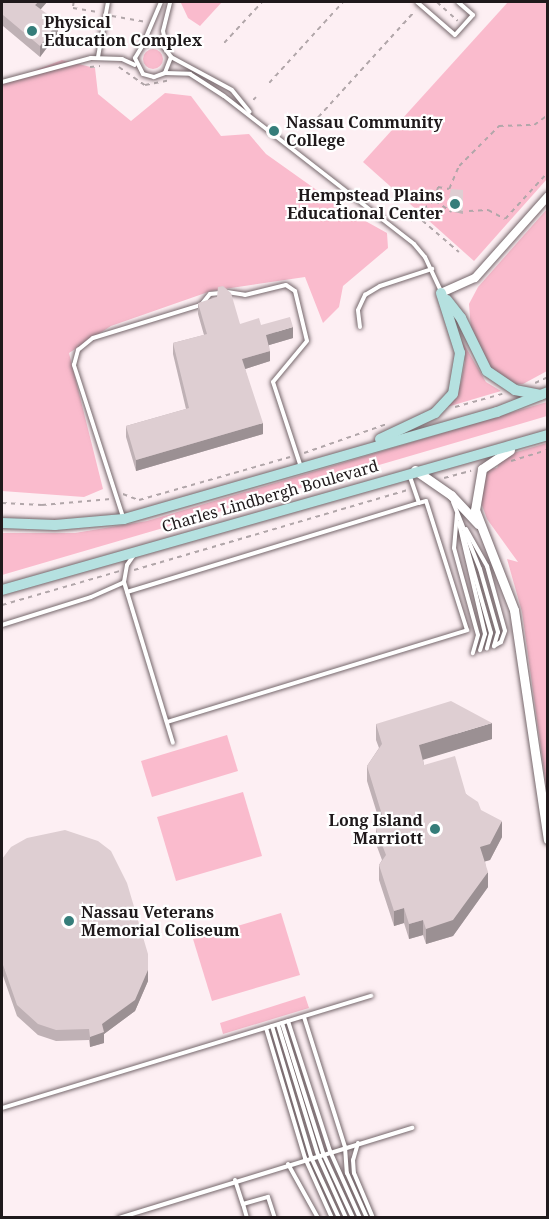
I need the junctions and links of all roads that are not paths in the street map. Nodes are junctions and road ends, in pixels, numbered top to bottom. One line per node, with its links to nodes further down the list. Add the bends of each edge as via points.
1 (108, 2): 8 (lane)
2 (161, 2): 6 (lane)
3 (170, 2): 7 (lane, via 163,31)
4 (417, 2): 5 (lane, via 455,35 473,15)
5 (458, 2)
6 (144, 43): 7 (lane, via 155,41); 10 (lane, via 136,52)
7 (166, 46): 9 (lane)
8 (98, 57): 10 (lane, via 122,59); 12 (lane, via 62,62)
9 (171, 57): 11 (lane); 13 (lane, via 232,90)
10 (136, 66): 11 (lane, via 148,76)
11 (165, 73): 13 (lane, via 190,74)
12 (2, 82)
13 (254, 117): 15 (lane, via 414,244)
14 (548, 196): 16 (street, via 484,268)
15 (432, 269): 16 (lane); 17 (lane, via 380,286 366,295 357,310)
16 (441, 293): 18 (main road, via 461,318 487,371 515,390); 20 (main road, via 460,353 453,394 441,408)
17 (360, 327)
18 (545, 394): 20 (main road, Charles Lindbergh Boulevard)
19 (544, 436): 22 (main road, Charles Lindbergh Boulevard); 28 (street, via 499,454 482,469 475,501)
20 (351, 453): 21 (main road, Charles Lindbergh Boulevard)
21 (302, 468): 26 (main road, Charles Lindbergh Boulevard); 26 (lane, via 273,382 307,341 295,291 286,285 245,295 228,291 210,294 201,305 93,338 78,350 74,365)
22 (412, 471): 23 (street); 24 (lane); 29 (main road, Charles Lindbergh Boulevard)
23 (451, 495): 25 (lane); 28 (street)
24 (419, 503): 32 (lane); 38 (lane, via 426,501 467,630)
25 (457, 513): 34 (lane, via 487,566 505,631 501,642); 35 (lane, via 491,633); 36 (lane, via 467,573 485,634); 37 (lane, via 454,548 478,635)
26 (124, 519): 27 (main road, Charles Lindbergh Boulevard, via 55,525)
27 (2, 523)
28 (482, 528): 40 (street, via 504,575 514,610)
29 (137, 550): 30 (lane, via 127,565); 31 (main road, Charles Lindbergh Boulevard)
30 (124, 582): 32 (lane); 33 (lane, via 91,597)
31 (4, 587)
32 (127, 592): 38 (lane)
33 (2, 625)
34 (494, 646)
35 (487, 648)
36 (480, 650)
37 (473, 652)
38 (167, 722): 39 (lane)
39 (173, 743)
40 (548, 839)
41 (371, 996): 42 (lane)
42 (304, 1017): 43 (lane); 50 (lane)
43 (288, 1022): 44 (lane); 51 (lane)
44 (280, 1024): 45 (lane); 52 (lane)
45 (272, 1026): 46 (lane); 53 (lane)
46 (266, 1028): 47 (lane); 54 (lane)
47 (2, 1108)
48 (412, 1128): 49 (lane)
49 (358, 1143): 50 (lane); 68 (lane, via 352,1160 354,1173)
50 (345, 1147): 51 (lane); 67 (lane, via 347,1173)
51 (330, 1151): 52 (lane); 66 (lane)
52 (321, 1154): 53 (lane); 64 (lane); 65 (lane)
53 (312, 1157): 54 (lane); 63 (lane)
54 (305, 1158): 55 (lane); 62 (lane)
55 (288, 1164): 56 (lane); 61 (lane)
56 (235, 1180): 57 (lane); 58 (lane)
57 (243, 1204): 59 (lane); 60 (lane, via 268,1197)
58 (119, 1218)
59 (247, 1218)
60 (275, 1218)
61 (318, 1218)
62 (332, 1218)
63 (339, 1218)
64 (346, 1218)
65 (353, 1218)
66 (360, 1218)
67 (367, 1218)
68 (373, 1218)

